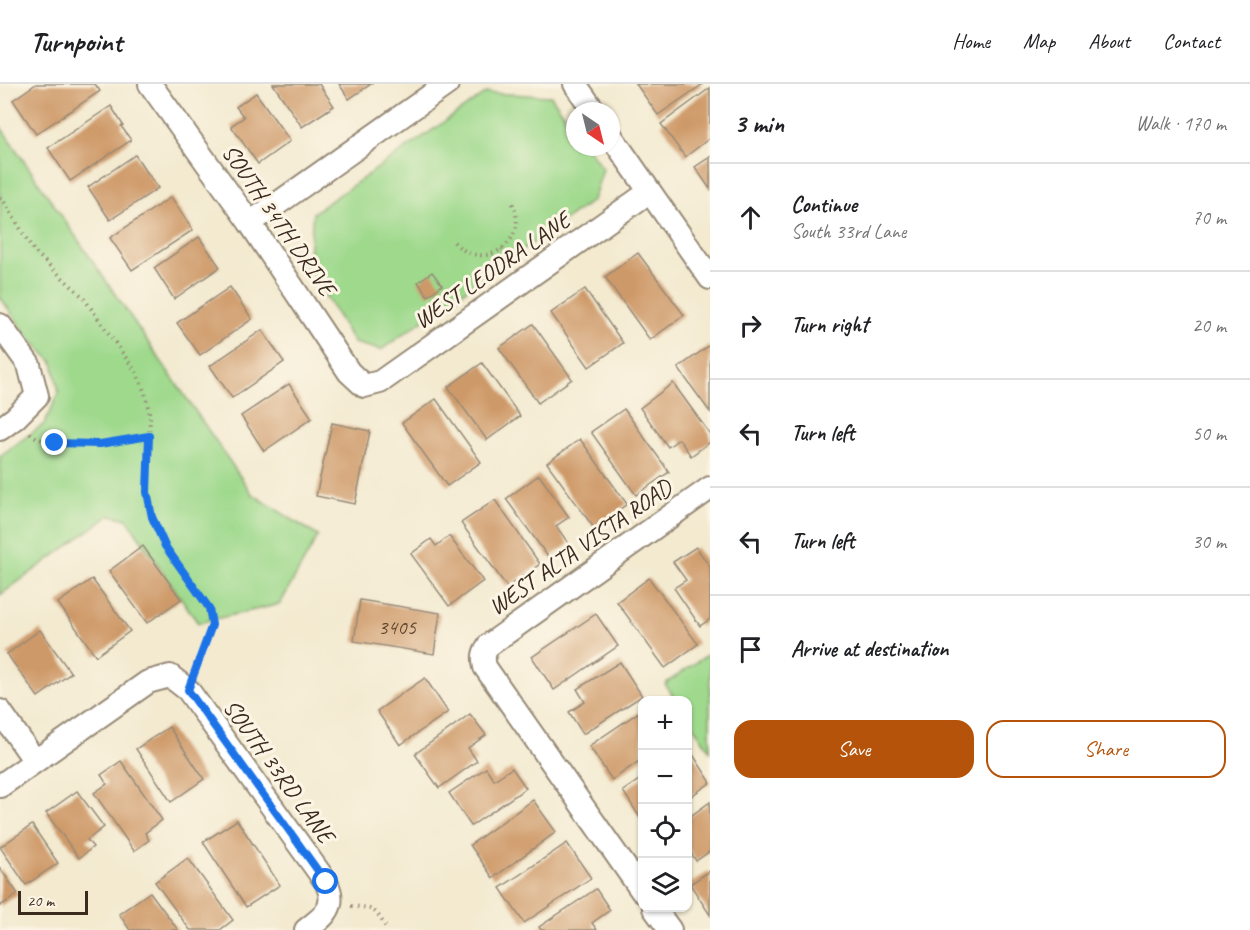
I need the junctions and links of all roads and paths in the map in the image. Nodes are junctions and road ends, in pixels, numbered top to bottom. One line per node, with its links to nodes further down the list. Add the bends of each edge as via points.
1 (150, 84): 9 (street, SOUTH 34TH DRIVE)
2 (447, 84): 9 (street)
3 (575, 84): 4 (street)
4 (588, 102)
5 (620, 149): 6 (street)
6 (649, 192): 13 (street); 15 (street, WEST LEODRA LANE, via 380,382)
7 (0, 198): 17 (path, via 34,251 83,297 136,372 150,416)
8 (511, 201): 11 (path, via 516,226)
9 (250, 223): 15 (street, SOUTH 34TH DRIVE, via 349,372)
10 (454, 242): 11 (path, via 480,256)
11 (502, 248): 12 (path)
12 (509, 257)
13 (710, 278)
14 (0, 325): 16 (street, via 29,365 38,396)
15 (363, 386)
16 (8, 423): 17 (path, via 55,443 100,444)
17 (149, 436): 19 (path, via 147,492 152,517 165,546 209,608 212,625)
18 (710, 488): 23 (street, WEST ALTA VISTA ROAD, via 484,652 485,667)
19 (188, 690): 21 (street, SOUTH 33RD LANE, via 170,676 148,682); 24 (street, SOUTH 33RD LANE, via 326,882)
20 (0, 711): 21 (street)
21 (35, 761): 22 (street)
22 (0, 786)
23 (638, 885)
24 (331, 904): 26 (street); 27 (path, via 370,908)
25 (657, 912): 28 (street)
26 (306, 930)
27 (387, 930)
28 (670, 930)

